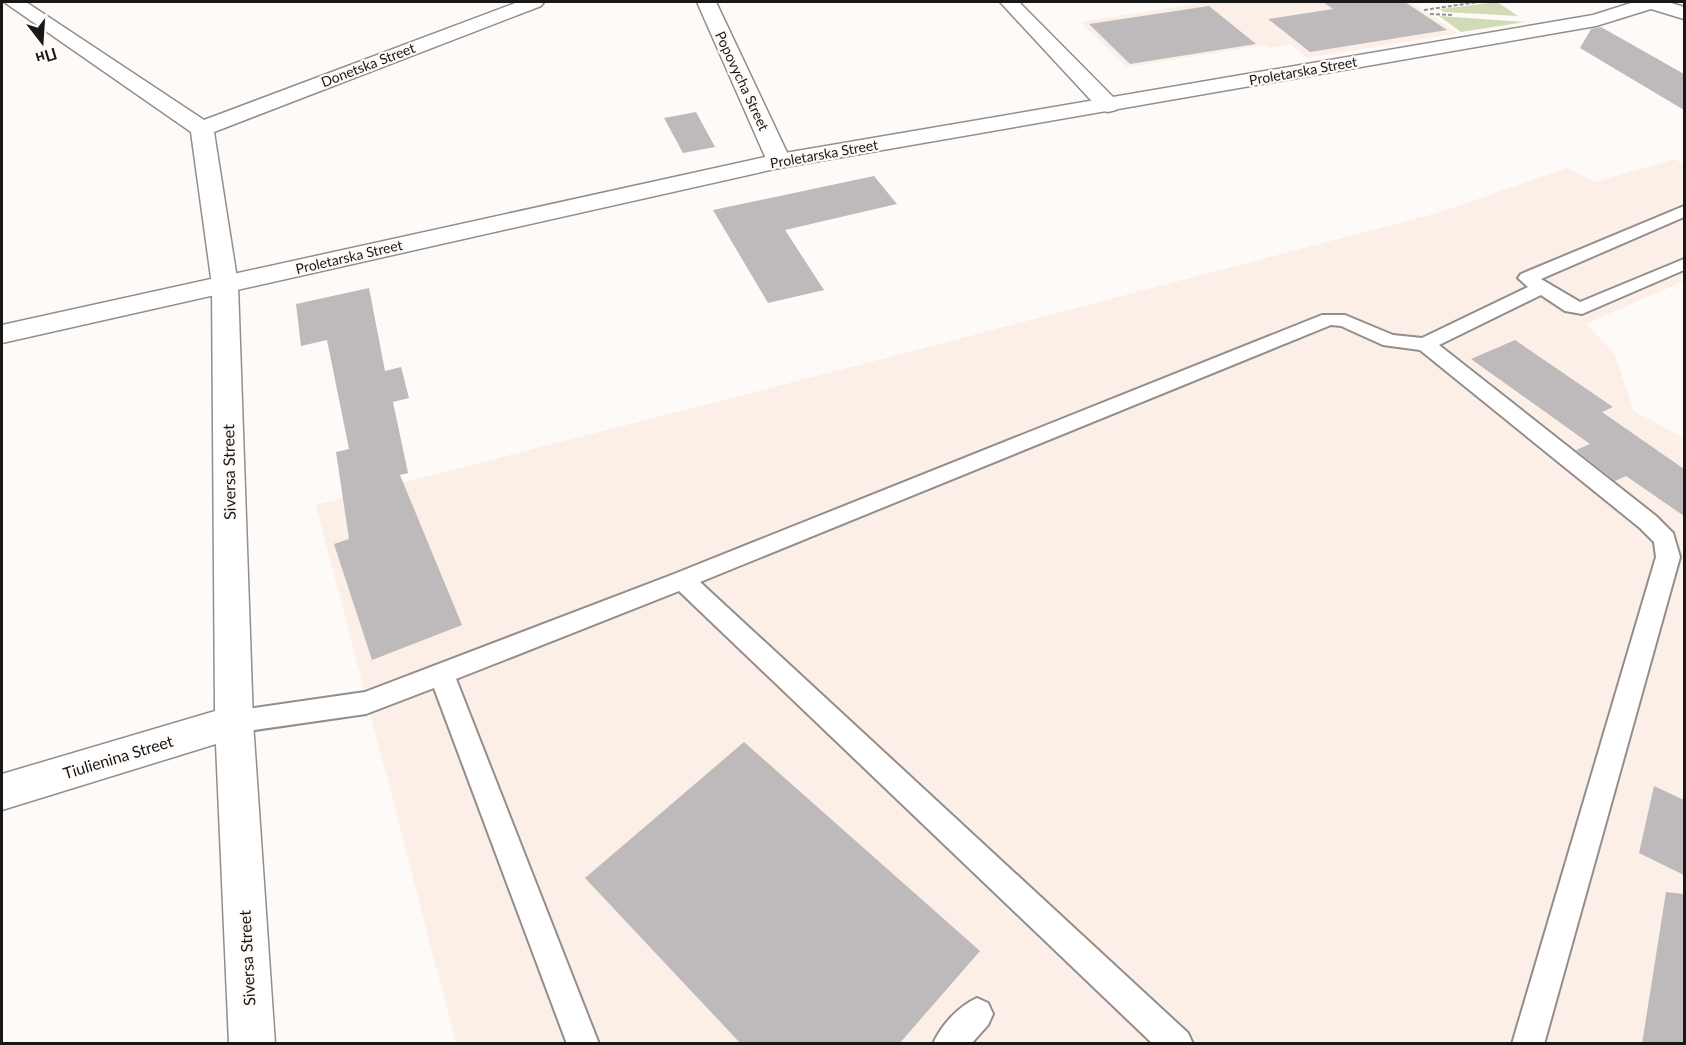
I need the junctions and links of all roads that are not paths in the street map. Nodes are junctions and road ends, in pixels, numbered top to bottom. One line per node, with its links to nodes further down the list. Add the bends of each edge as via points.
1 (14, 2): 8 (street)
2 (534, 2): 8 (street, Donetska Street)
3 (706, 2): 9 (street, Popovycha Street)
4 (1009, 2): 7 (street)
5 (1652, 2): 6 (street); 7 (street, Proletarska Street, via 1596,20)
6 (1684, 13)
7 (1108, 105): 9 (street, Proletarska Street)
8 (202, 129): 12 (street, Siversa Street)
9 (779, 161): 12 (street, Proletarska Street)
10 (1684, 211): 13 (lane, via 1527,276)
11 (1684, 264): 13 (lane, via 1582,308 1572,307)
12 (225, 285): 14 (street, Proletarska Street); 18 (street, Siversa Street)
13 (1541, 288): 15 (lane)
14 (2, 334)
15 (1425, 344): 16 (lane, via 1390,341 1345,321 1329,319); 25 (lane, via 1648,522 1665,539 1668,556)
16 (682, 580): 17 (lane); 24 (lane)
17 (441, 674): 18 (lane, via 366,703); 22 (lane)
18 (234, 722): 19 (street, Tiulienina Street); 21 (street, Siversa Street)
19 (2, 792)
20 (977, 1014): 23 (lane)
21 (252, 1044)
22 (583, 1044)
23 (950, 1044)
24 (1177, 1044)
25 (1528, 1044)

